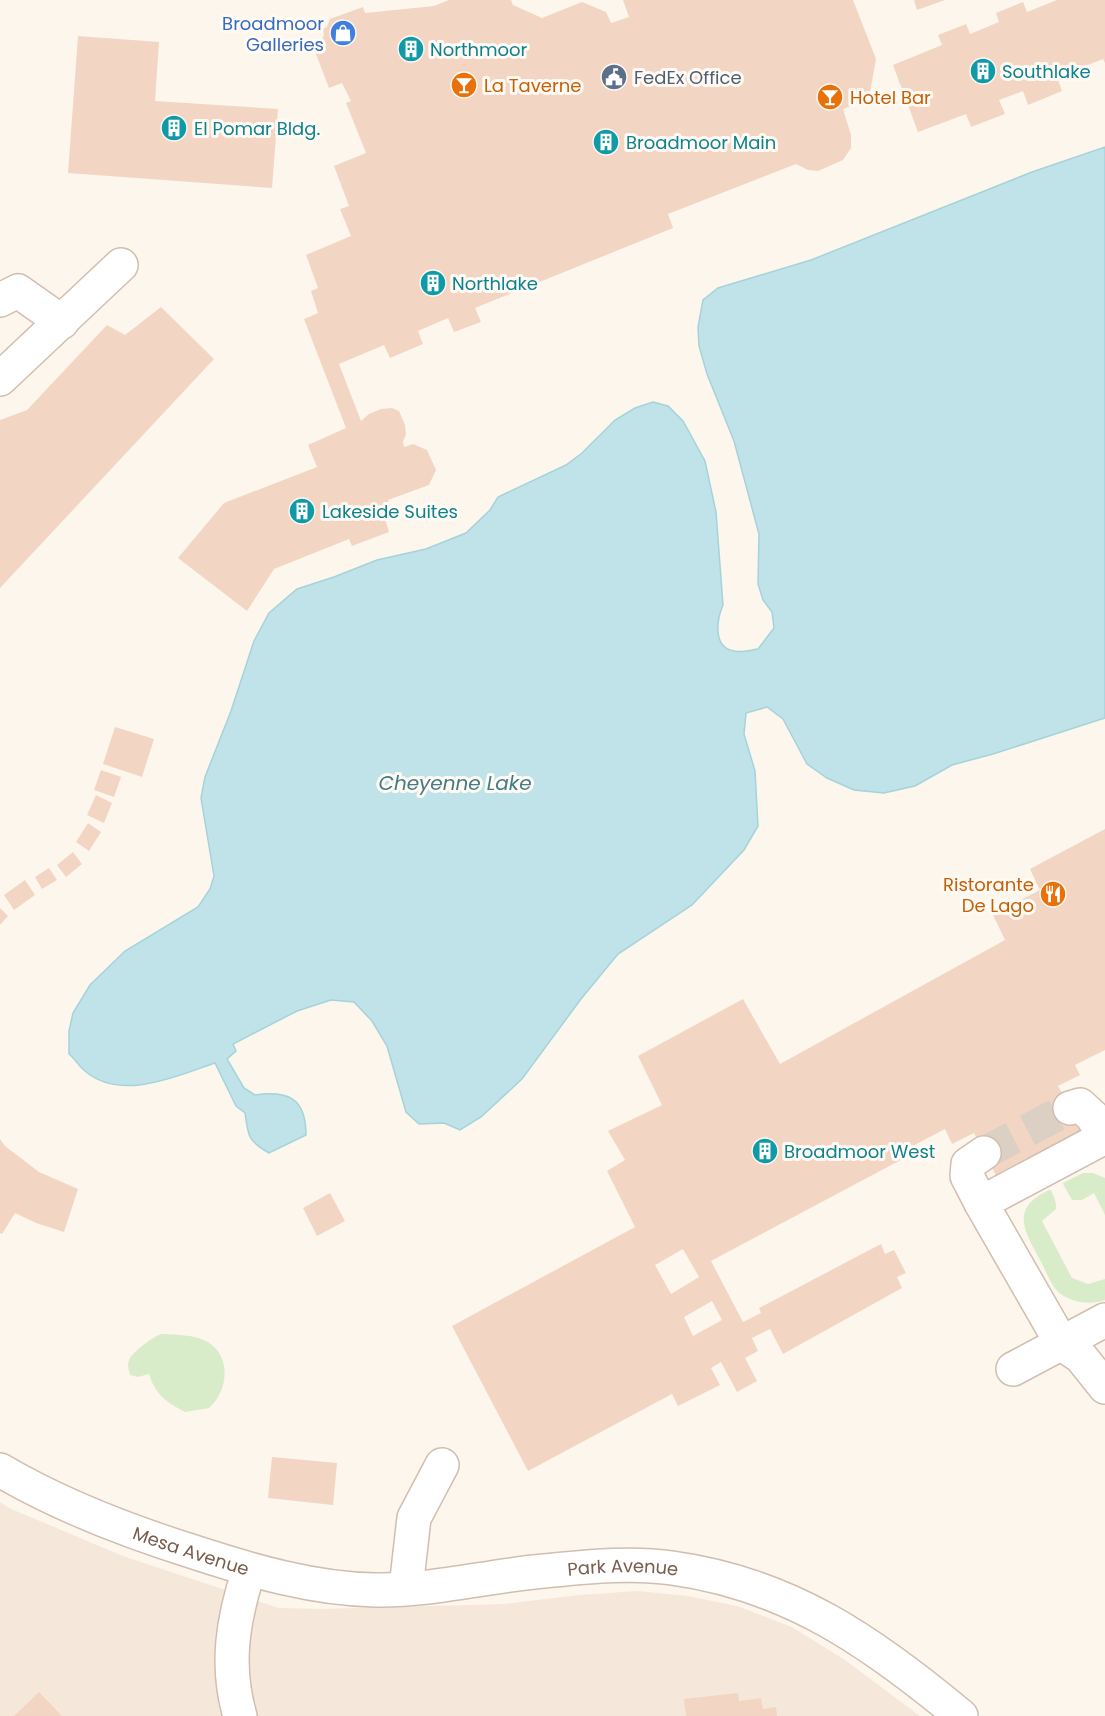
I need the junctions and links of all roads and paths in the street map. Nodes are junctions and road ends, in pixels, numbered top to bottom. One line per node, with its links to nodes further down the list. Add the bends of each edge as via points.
1 (121, 265): 3 (street)
2 (0, 300): 3 (street, via 18,291)
3 (62, 322): 4 (street)
4 (0, 379)
5 (1070, 1108): 6 (street, via 1080,1105)
6 (1105, 1136): 8 (street)
7 (984, 1154): 8 (street, via 968,1164 967,1176)
8 (981, 1203): 10 (street)
9 (1105, 1320): 10 (street)
10 (1062, 1344): 11 (street); 12 (street, via 1081,1357)
11 (1013, 1369)
12 (1105, 1387)
13 (442, 1465): 16 (street, via 414,1518)
14 (0, 1470): 15 (street, Mesa Avenue, via 134,1533)
15 (249, 1570): 16 (street, Park Avenue, via 375,1590); 17 (street, Mesa Avenue, via 237,1608 231,1654)
16 (406, 1588): 18 (street, Park Avenue, via 610,1565 670,1568 724,1578 774,1593 826,1618 883,1654)
17 (240, 1716)
18 (960, 1716)

